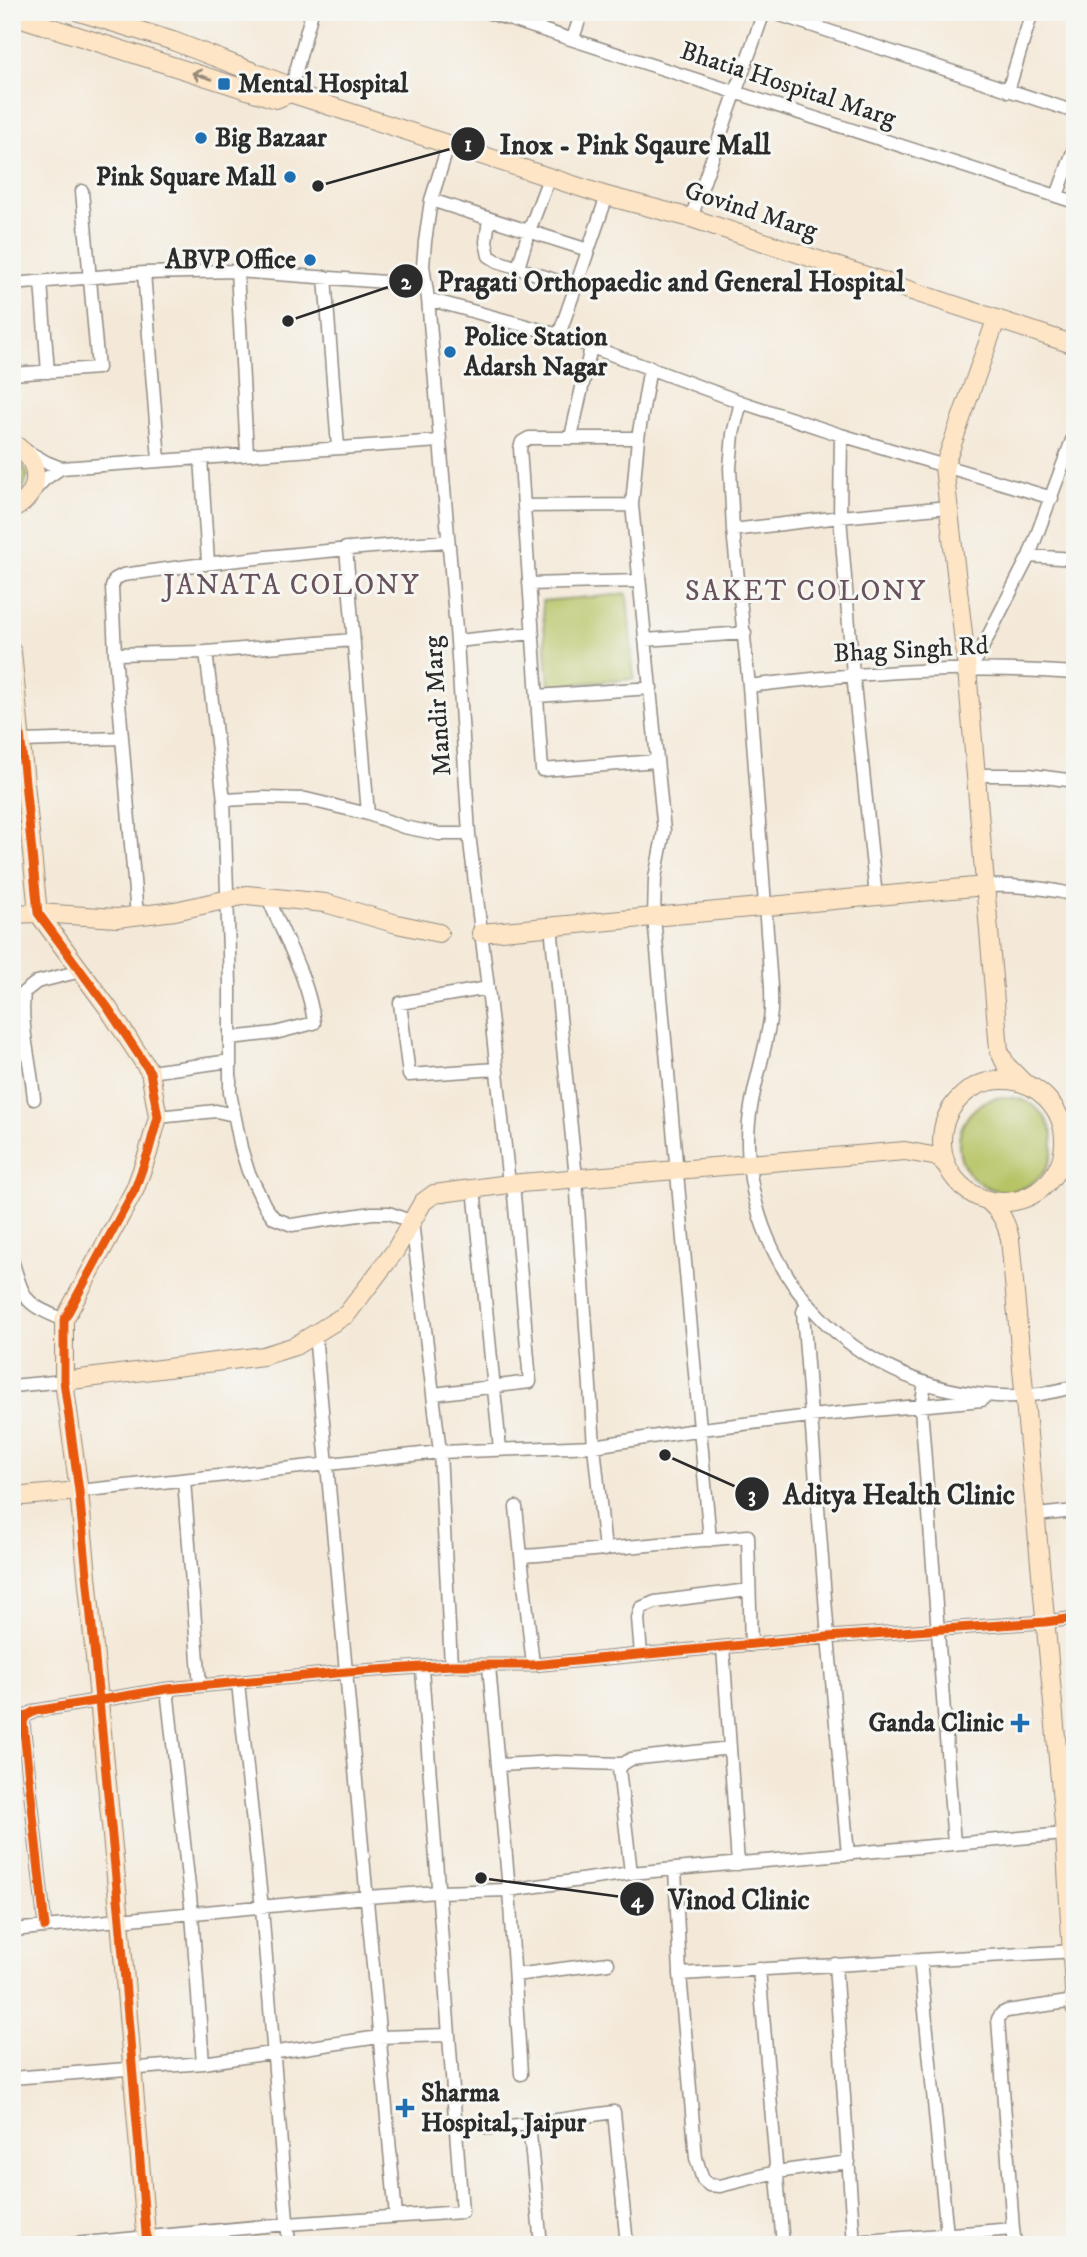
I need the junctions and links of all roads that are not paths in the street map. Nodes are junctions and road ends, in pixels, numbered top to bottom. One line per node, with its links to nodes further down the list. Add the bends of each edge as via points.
1 (79, 12): 12 (street, Govind Marg, via 282,83)
2 (312, 12): 12 (street)
3 (487, 12): 9 (street, Bhatia Hospital Marg)
4 (582, 12): 9 (street)
5 (764, 12): 11 (street)
6 (771, 12): 10 (street)
7 (1032, 12): 10 (street)
8 (12, 13): 12 (street, Govind Marg, one-way to 8, via 276,99)
9 (573, 38): 11 (street, Bhatia Hospital Marg)
10 (1008, 91): 13 (street)
11 (736, 92): 19 (street, Bhatia Hospital Marg); 22 (street)
12 (290, 93): 14 (street, Govind Marg)
13 (1075, 112)
14 (449, 143): 16 (street, Govind Marg); 20 (street, Mandir Marg)
15 (1075, 146): 19 (street)
16 (549, 178): 18 (street, Govind Marg); 24 (street)
17 (82, 191): 30 (street)
18 (607, 196): 22 (street, Govind Marg); 25 (street)
19 (1057, 196): 21 (street, Bhatia Hospital Marg)
20 (431, 200): 23 (street); 33 (street, Mandir Marg, via 423,266)
21 (1075, 202)
22 (691, 218): 36 (street, Govind Marg)
23 (489, 219): 24 (street); 26 (street, via 489,256)
24 (529, 231): 25 (street); 26 (street)
25 (588, 250): 34 (street)
26 (518, 268): 34 (street)
27 (237, 271): 28 (street); 29 (street); 51 (street)
28 (144, 273): 30 (street); 53 (street)
29 (325, 277): 33 (street); 50 (street)
30 (91, 278): 31 (street); 41 (street, via 98,368)
31 (41, 282): 32 (street); 41 (street)
32 (12, 284)
33 (426, 285): 35 (street, Mandir Marg)
34 (576, 286): 37 (street)
35 (428, 299): 37 (street); 48 (street, Mandir Marg)
36 (996, 320): 38 (street, Govind Marg); 54 (street)
37 (559, 335): 39 (street)
38 (1075, 345)
39 (591, 347): 40 (street); 45 (street)
40 (650, 367): 43 (street); 46 (street)
41 (48, 372): 42 (street)
42 (12, 374)
43 (741, 402): 44 (street); 63 (street, via 730,468)
44 (841, 435): 54 (street); 61 (street)
45 (571, 437): 46 (street); 59 (street, via 522,442)
46 (638, 438): 58 (street)
47 (1073, 440): 56 (street)
48 (439, 441): 50 (street); 64 (street, Mandir Marg)
49 (15, 444): 55 (street); 57 (street, via 36,471 35,484)
50 (338, 447): 51 (street)
51 (247, 453): 52 (street)
52 (201, 458): 53 (street); 68 (street)
53 (159, 460): 55 (street)
54 (944, 467): 56 (street); 60 (street)
55 (61, 468): 57 (street)
56 (1052, 498): 66 (street)
57 (22, 502): 62 (street)
58 (632, 505): 59 (street); 69 (street)
59 (524, 506): 70 (street)
60 (949, 507): 61 (street); 79 (street)
61 (840, 517): 63 (street); 81 (street)
62 (12, 521)
63 (733, 530): 72 (street)
64 (448, 541): 65 (street); 75 (street, Mandir Marg)
65 (346, 548): 68 (street); 73 (street)
66 (1029, 556): 67 (street); 79 (street)
67 (1075, 559)
68 (208, 562): 78 (street, via 115,579)
69 (639, 581): 70 (street); 74 (street)
70 (529, 584): 71 (street)
71 (532, 633): 75 (street); 85 (street)
72 (744, 633): 74 (street); 83 (street)
73 (353, 640): 77 (street); 92 (street)
74 (645, 640): 84 (street)
75 (457, 641): 93 (street, Mandir Marg)
76 (12, 652): 82 (street)
77 (206, 652): 78 (street); 91 (street)
78 (115, 653): 86 (street)
79 (967, 669): 80 (street, Bhag Singh Rd); 81 (street, Bhag Singh Rd); 89 (street)
80 (1075, 673)
81 (853, 674): 83 (street, Bhag Singh Rd); 97 (street)
82 (14, 679): 87 (street)
83 (749, 686): 99 (street)
84 (651, 688): 85 (street); 88 (street)
85 (537, 696): 88 (street, via 542,770)
86 (122, 738): 87 (street); 102 (street)
87 (20, 741): 100 (street)
88 (657, 761): 103 (street, via 664,831 655,878)
89 (975, 775): 90 (street); 94 (street)
90 (1075, 781)
91 (224, 800): 92 (street, via 306,799); 98 (street)
92 (368, 814): 93 (street, via 439,834)
93 (469, 834): 106 (street, Mandir Marg)
94 (985, 886): 95 (street, via 1021,885); 97 (street); 110 (street)
95 (1075, 895)
96 (268, 897): 98 (street); 105 (street, via 325,903); 109 (street, via 312,1001 314,1023)
97 (876, 897): 99 (street)
98 (228, 899): 102 (street); 109 (street)
99 (766, 906): 103 (street); 124 (street, via 771,1017 750,1114)
100 (38, 913): 101 (street); 102 (street); 107 (street)
101 (12, 914)
102 (137, 916)
103 (654, 917): 104 (street); 126 (street)
104 (551, 926): 106 (street); 128 (street)
105 (439, 933)
106 (481, 933): 108 (street, Mandir Marg)
107 (81, 971): 113 (street); 116 (street, via 37,982 24,992 24,1035)
108 (488, 988): 112 (street, Mandir Marg); 112 (street, via 400,1003 409,1075)
109 (230, 1038): 111 (street)
110 (999, 1050): 114 (street); 115 (street)
111 (230, 1061): 113 (street); 118 (street)
112 (496, 1069): 129 (street, Mandir Marg)
113 (150, 1072): 119 (street)
114 (983, 1083): 115 (street, via 1006,1079); 120 (street, via 955,1102)
115 (1023, 1083): 117 (street, via 1044,1094)
116 (34, 1099)
117 (1058, 1112): 121 (street); 127 (street, via 1065,1138)
118 (234, 1115): 119 (street, via 216,1111); 133 (street, via 248,1171 274,1218 292,1225 389,1213)
119 (158, 1117): 137 (street, via 135,1189)
120 (944, 1126): 123 (street, via 934,1139); 125 (street, via 942,1143)
121 (1075, 1128)
122 (1075, 1147): 127 (street)
123 (905, 1151): 124 (street); 125 (street, via 938,1157)
124 (750, 1164): 126 (street); 136 (street, via 765,1230 777,1258)
125 (948, 1167): 132 (street, via 963,1186)
126 (678, 1170): 128 (street); 148 (street)
127 (1057, 1170): 131 (street)
128 (576, 1178): 129 (street); 149 (street)
129 (511, 1184): 130 (street); 143 (street, Mandir Marg, via 530,1382)
130 (474, 1188): 133 (street, via 434,1194 423,1202); 143 (street)
131 (1036, 1193): 132 (street, via 1011,1201); 134 (street, via 1020,1212)
132 (987, 1200): 134 (street, via 1007,1223)
133 (412, 1222): 138 (street, via 347,1314); 144 (street)
134 (1010, 1239): 145 (street)
135 (12, 1261): 137 (street, via 27,1301)
136 (807, 1302): 140 (street, via 857,1349); 147 (street, via 803,1312)
137 (64, 1320): 139 (street)
138 (315, 1334): 139 (street, via 263,1356); 152 (street)
139 (64, 1381): 141 (street); 154 (street)
140 (925, 1383): 145 (street, via 965,1394); 146 (street)
141 (12, 1386)
142 (1075, 1386): 145 (street)
143 (494, 1388): 144 (street); 150 (street)
144 (434, 1394): 151 (street)
145 (1024, 1395): 146 (street); 158 (street)
146 (921, 1407): 147 (street); 165 (street)
147 (810, 1416): 148 (street); 166 (street)
148 (702, 1429): 149 (street); 159 (street)
149 (594, 1446): 150 (street); 160 (street)
150 (500, 1450): 151 (street)
151 (440, 1452): 152 (street); 170 (street)
152 (327, 1465): 153 (street); 174 (street)
153 (184, 1480): 154 (street); 176 (street)
154 (79, 1491): 155 (street); 178 (street)
155 (12, 1497)
156 (516, 1507): 161 (street)
157 (1075, 1511): 158 (street)
158 (1035, 1515): 164 (street)
159 (710, 1540): 160 (street); 162 (street, via 748,1536)
160 (605, 1550): 161 (street)
161 (521, 1556): 171 (street)
162 (748, 1590): 167 (street); 169 (street, via 655,1602 642,1608 638,1618)
163 (1075, 1618): 164 (street)
164 (1045, 1622): 165 (street); 182 (street)
165 (937, 1630): 166 (street); 183 (street)
166 (828, 1637): 167 (street); 184 (street)
167 (751, 1645): 168 (street)
168 (723, 1647): 169 (street); 179 (street)
169 (641, 1655): 171 (street)
170 (451, 1665): 172 (street); 173 (street)
171 (533, 1665): 172 (street)
172 (489, 1667): 181 (street)
173 (422, 1669): 174 (street); 189 (street)
174 (347, 1672): 175 (street); 190 (street)
175 (238, 1683): 176 (street); 191 (street)
176 (200, 1686): 177 (street)
177 (167, 1689): 178 (street); 192 (street)
178 (98, 1701): 193 (street); 194 (street, via 35,1711 23,1722)
179 (730, 1748): 180 (street); 185 (street)
180 (622, 1763): 181 (street); 187 (street)
181 (498, 1765): 188 (street)
182 (1070, 1834): 183 (street); 196 (street)
183 (954, 1844): 184 (street)
184 (848, 1854): 185 (street)
185 (738, 1864): 186 (street)
186 (675, 1870): 187 (street); 201 (street)
187 (631, 1874): 188 (street)
188 (509, 1890): 189 (street); 202 (street)
189 (438, 1892): 190 (street); 205 (street)
190 (367, 1897): 191 (street); 206 (street)
191 (262, 1908): 192 (street); 207 (street)
192 (192, 1914): 193 (street); 208 (street)
193 (120, 1920): 194 (street); 209 (street)
194 (46, 1927): 195 (street)
195 (12, 1930)
196 (1074, 1952): 197 (street); 203 (street)
197 (920, 1960): 199 (street); 219 (street)
198 (608, 1963): 202 (street)
199 (835, 1964): 200 (street); 214 (street)
200 (759, 1969): 201 (street); 215 (street)
201 (680, 1974): 215 (street, via 696,2158 702,2180 720,2186)
202 (515, 1975): 210 (street)
203 (1074, 2001): 204 (street); 218 (street, via 1007,2011 998,2019)
204 (1075, 2008)
205 (449, 2035): 206 (street); 216 (street, via 462,2212)
206 (379, 2037): 207 (street); 216 (street)
207 (274, 2052): 208 (street); 217 (street)
208 (203, 2063): 209 (street)
209 (132, 2070): 211 (street); 220 (street)
210 (521, 2074)
211 (12, 2078)
212 (529, 2124): 213 (street); 224 (street); 225 (street, via 614,2112)
213 (488, 2128)
214 (849, 2162): 215 (street); 221 (street)
215 (776, 2172): 226 (street)
216 (396, 2216): 217 (street)
217 (287, 2224): 220 (street); 223 (street)
218 (1013, 2229): 219 (street); 227 (street)
219 (947, 2235): 221 (street)
220 (146, 2241): 222 (street)
221 (854, 2244)
222 (63, 2245)
223 (289, 2245)
224 (541, 2245)
225 (627, 2245)
226 (783, 2245)
227 (1015, 2245)

